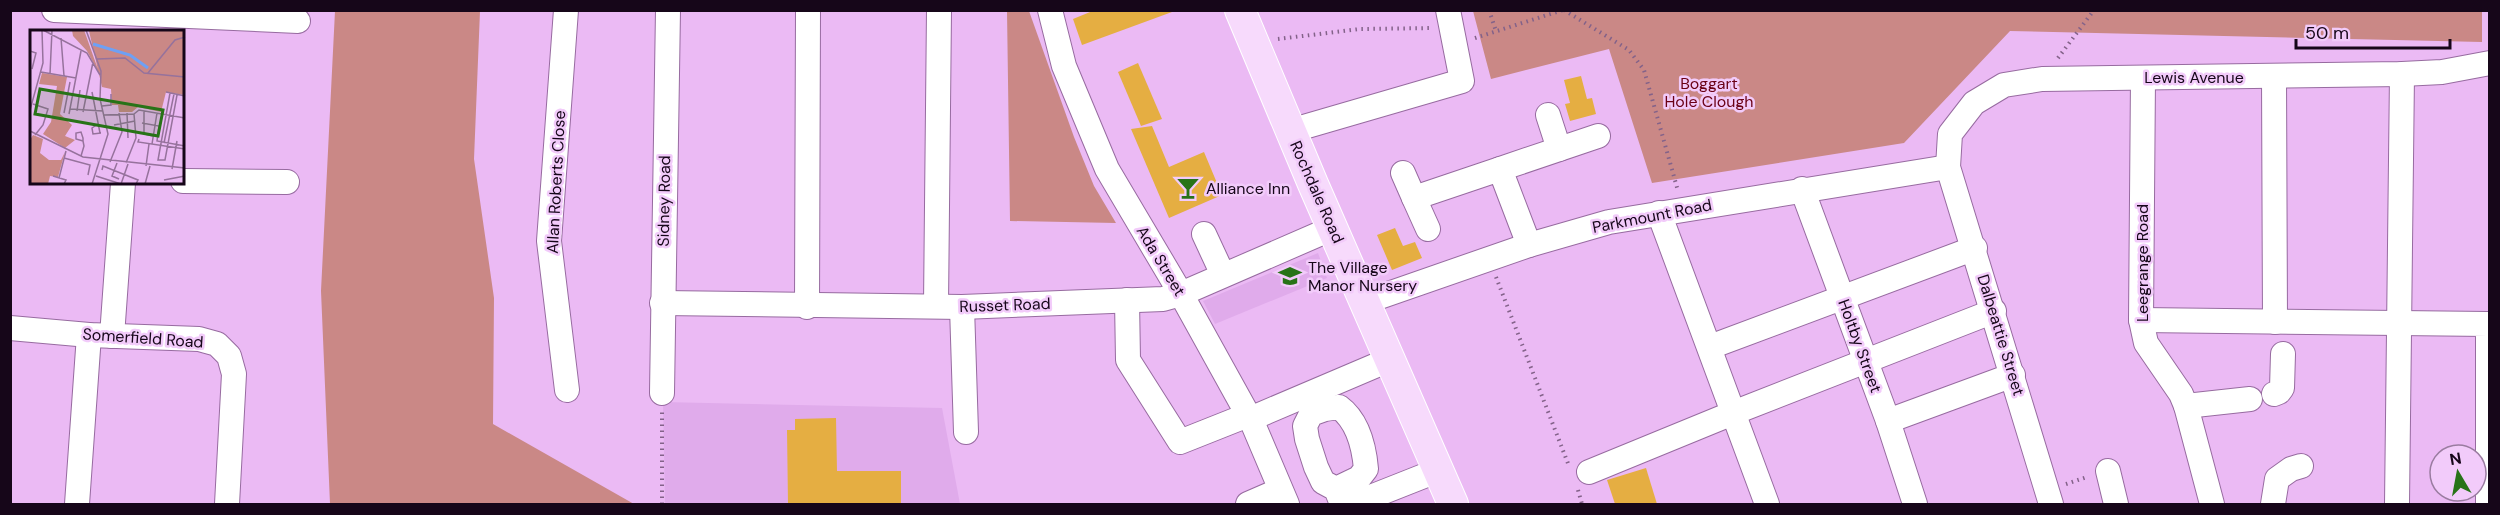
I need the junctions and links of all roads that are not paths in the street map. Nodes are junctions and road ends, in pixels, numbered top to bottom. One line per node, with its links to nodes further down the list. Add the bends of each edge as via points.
1 (54, 10): 9 (street)
2 (566, 10): 53 (street, Allan Roberts Close, via 549,241)
3 (668, 10): 38 (street, Sidney Road)
4 (808, 10): 40 (street)
5 (939, 10): 39 (street)
6 (1050, 10): 34 (street, Ada Street, via 1064,66 1107,169)
7 (1240, 10): 16 (main road, Rochdale Road)
8 (298, 21): 9 (street)
9 (131, 23)
10 (1451, 28): 16 (street, via 1462,81)
11 (2490, 63): 12 (street, Lewis Avenue)
12 (2402, 74): 13 (street, Lewis Avenue); 46 (street)
13 (2274, 76): 14 (street, Lewis Avenue); 44 (street)
14 (2143, 78): 19 (street, Lewis Avenue, via 2042,79 2004,85 1974,103 1950,134); 43 (street, Leegrange Road)
15 (1548, 115): 18 (street)
16 (1290, 131): 28 (main road, Rochdale Road)
17 (1598, 136): 18 (street)
18 (1558, 149): 20 (street)
19 (1948, 167): 25 (street, Parkmount Road); 32 (street, Dalbeattie Street)
20 (1500, 170): 26 (street); 31 (street)
21 (1403, 173): 26 (street)
22 (184, 181): 23 (street)
23 (287, 182)
24 (123, 184): 47 (street)
25 (1802, 189): 27 (street, Parkmount Road); 35 (street, Holtby Street)
26 (1414, 198): 29 (street)
27 (1659, 213): 31 (street, Parkmount Road, via 1609,222); 48 (street)
28 (1333, 228): 33 (street, Russet Road); 37 (main road, Rochdale Road)
29 (1428, 229)
30 (1204, 234): 33 (street)
31 (1529, 245): 37 (street, Parkmount Road)
32 (1975, 248): 35 (street); 42 (street, Dalbeattie Street)
33 (1223, 275): 34 (street, Russet Road)
34 (1181, 294): 36 (street, Russet Road); 59 (street, Ada Street)
35 (1842, 297): 48 (street); 51 (street, Holtby Street)
36 (1127, 300): 41 (street, Russet Road); 59 (street, via 1128,360 1180,442)
37 (1365, 302): 50 (main road, Rochdale Road)
38 (662, 303): 40 (street, Russet Road); 54 (street, Sidney Road)
39 (936, 305): 40 (street, Russet Road); 41 (street, Russet Road)
40 (807, 306)
41 (962, 307): 61 (street)
42 (1994, 311): 51 (street); 52 (street, Dalbeattie Street)
43 (2140, 320): 44 (street); 57 (street, Leegrange Road, via 2146,344)
44 (2275, 322): 46 (street)
45 (10, 328): 47 (street, Somerfield Road)
46 (2399, 328): 78 (street); 79 (street, via 2488,324)
47 (100, 335): 69 (street); 70 (street, Somerfield Road, via 199,339 217,344 229,356 234,374)
48 (1710, 347): 58 (street)
49 (2283, 354): 55 (street, via 2282,388)
50 (1390, 360): 59 (street); 63 (main road, Rochdale Road)
51 (1865, 361): 58 (street); 60 (street, Holtby Street)
52 (2013, 375): 60 (street); 67 (street, Dalbeattie Street)
53 (567, 390)
54 (662, 393)
55 (2274, 394)
56 (2250, 399): 57 (street)
57 (2187, 406): 76 (street, Leegrange Road)
58 (1733, 413): 65 (street); 73 (street)
59 (1249, 417): 66 (street, Ada Street)
60 (1888, 421): 74 (street, Holtby Street)
61 (966, 432)
62 (2301, 466): 77 (street, via 2291,468 2277,479)
63 (1439, 470): 68 (street); 72 (main road, Rochdale Road)
64 (2108, 471): 75 (street)
65 (1579, 476)
66 (1283, 497): 71 (street)
67 (2049, 497)
68 (1344, 499)
69 (77, 504)
70 (227, 504)
71 (1248, 504)
72 (1453, 504)
73 (1767, 504)
74 (1915, 504)
75 (2116, 504)
76 (2212, 504)
77 (2272, 504)
78 (2397, 504)
79 (2488, 504)

